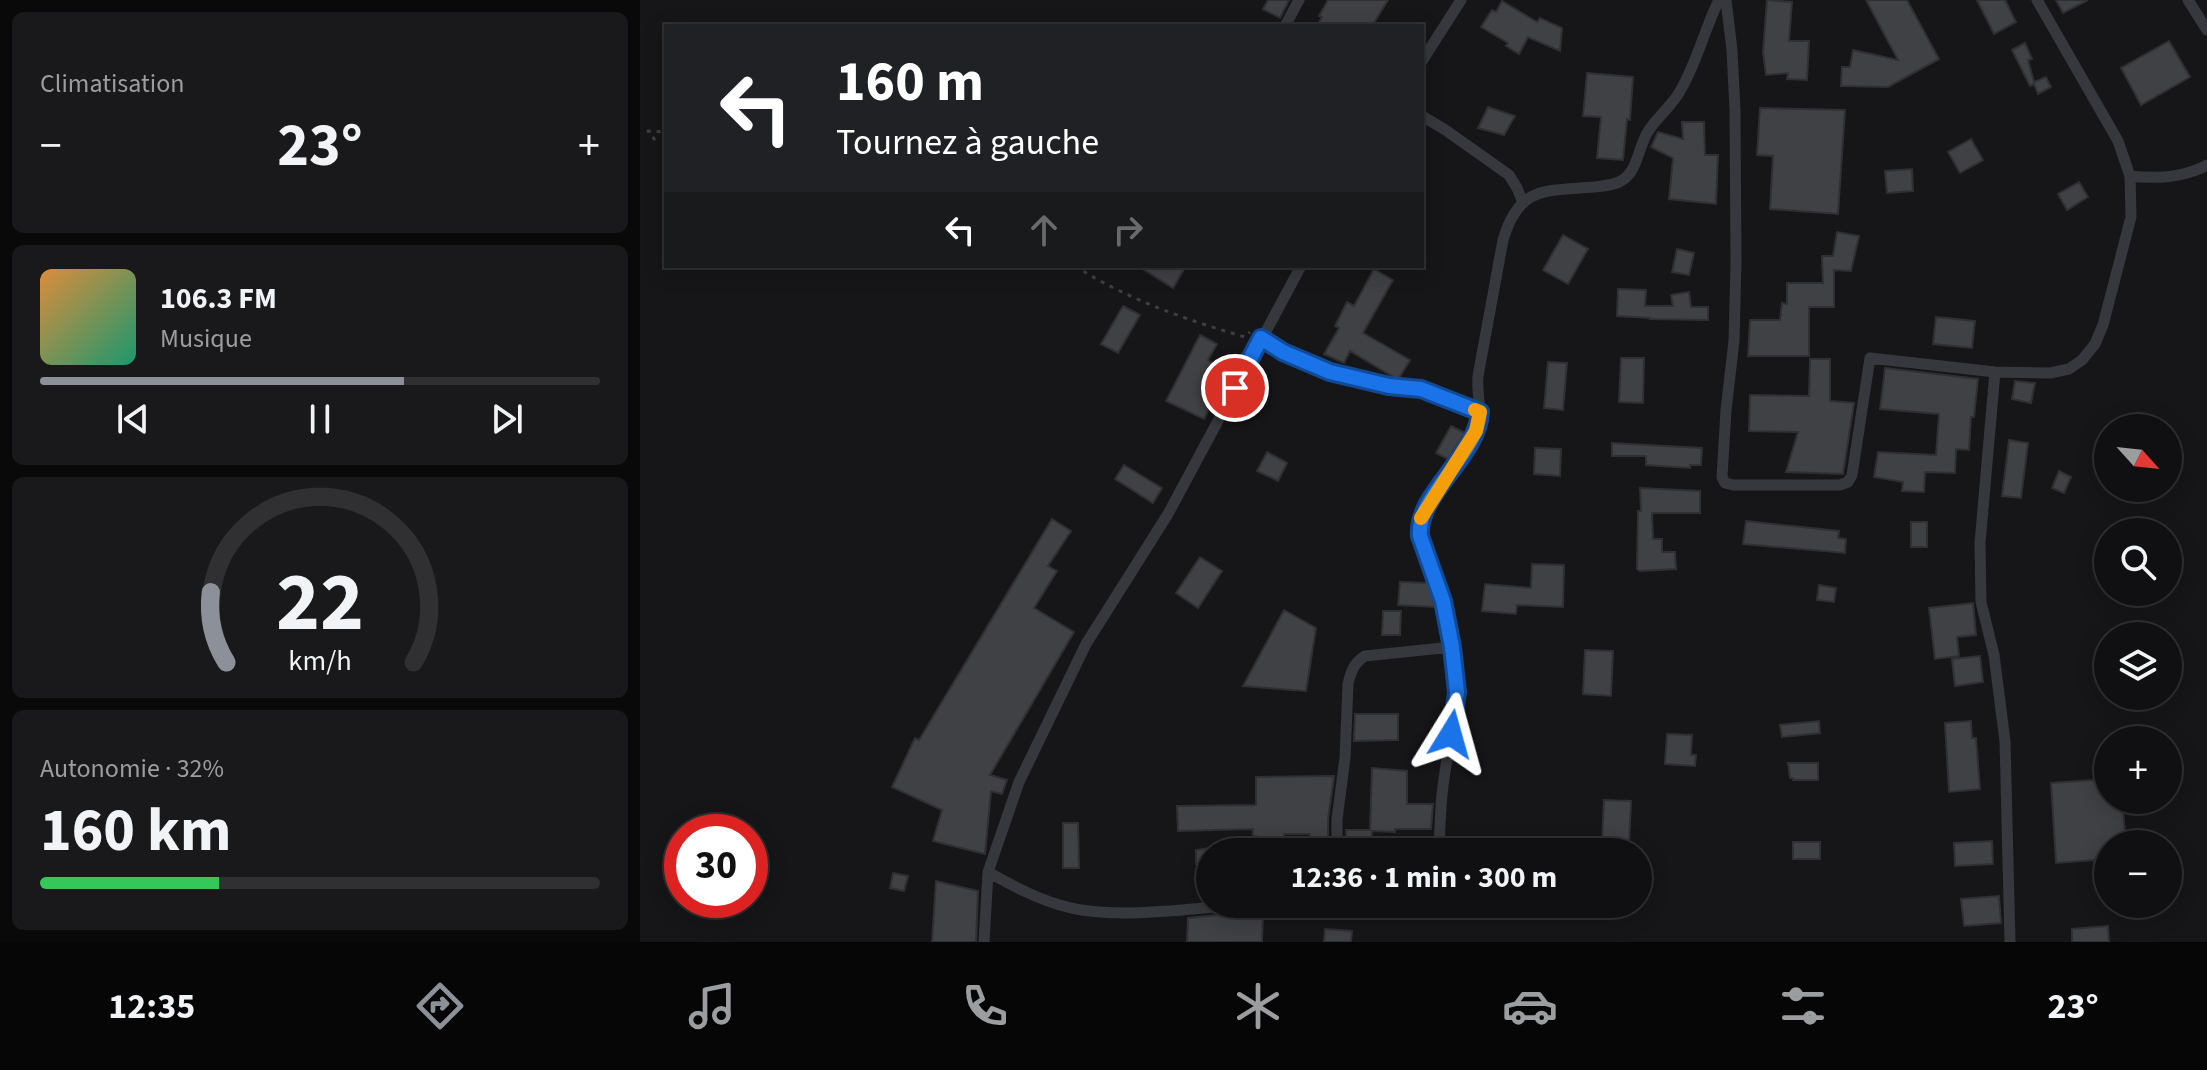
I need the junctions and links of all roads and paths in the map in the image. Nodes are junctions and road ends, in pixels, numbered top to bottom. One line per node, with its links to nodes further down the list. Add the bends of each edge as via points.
1 (1299, 0): 7 (street)
2 (1461, 0): 9 (street)
3 (1719, 0): 15 (street, via 1682,89 1649,129 1625,179 1599,187 1546,191)
4 (1726, 0): 19 (street, via 1735,110 1736,262 1725,483 1848,482 1870,358)
5 (2037, 0): 14 (street, via 2118,141)
6 (2188, 0): 8 (street)
7 (1286, 24)
8 (2207, 30)
9 (1424, 58)
10 (1424, 117): 15 (street, via 1509,175)
11 (664, 132): 12 (path, via 648,131)
12 (655, 140)
13 (2207, 165): 14 (street, via 2163,178)
14 (2130, 176): 19 (street, via 2131,217 2095,344 2069,369)
15 (1523, 203): 20 (street, via 1503,240 1476,389)
16 (1079, 268): 18 (path, via 1125,293 1222,330 1245,337)
17 (1300, 268): 18 (street)
18 (1259, 332): 20 (street, via 1283,352 1330,372 1421,389); 24 (street, via 1168,514 1086,644 1019,782)
19 (1995, 372): 27 (street, via 1979,571 2005,741)
20 (1480, 412): 21 (street, via 1476,431 1426,508 1419,528)
21 (1452, 647): 22 (street, via 1356,661 1348,684); 23 (street, via 1457,692)
22 (1337, 838)
23 (1440, 838)
24 (988, 872): 25 (street, via 1068,908 1099,912); 26 (street)
25 (1196, 907)
26 (984, 942)
27 (2010, 942)

